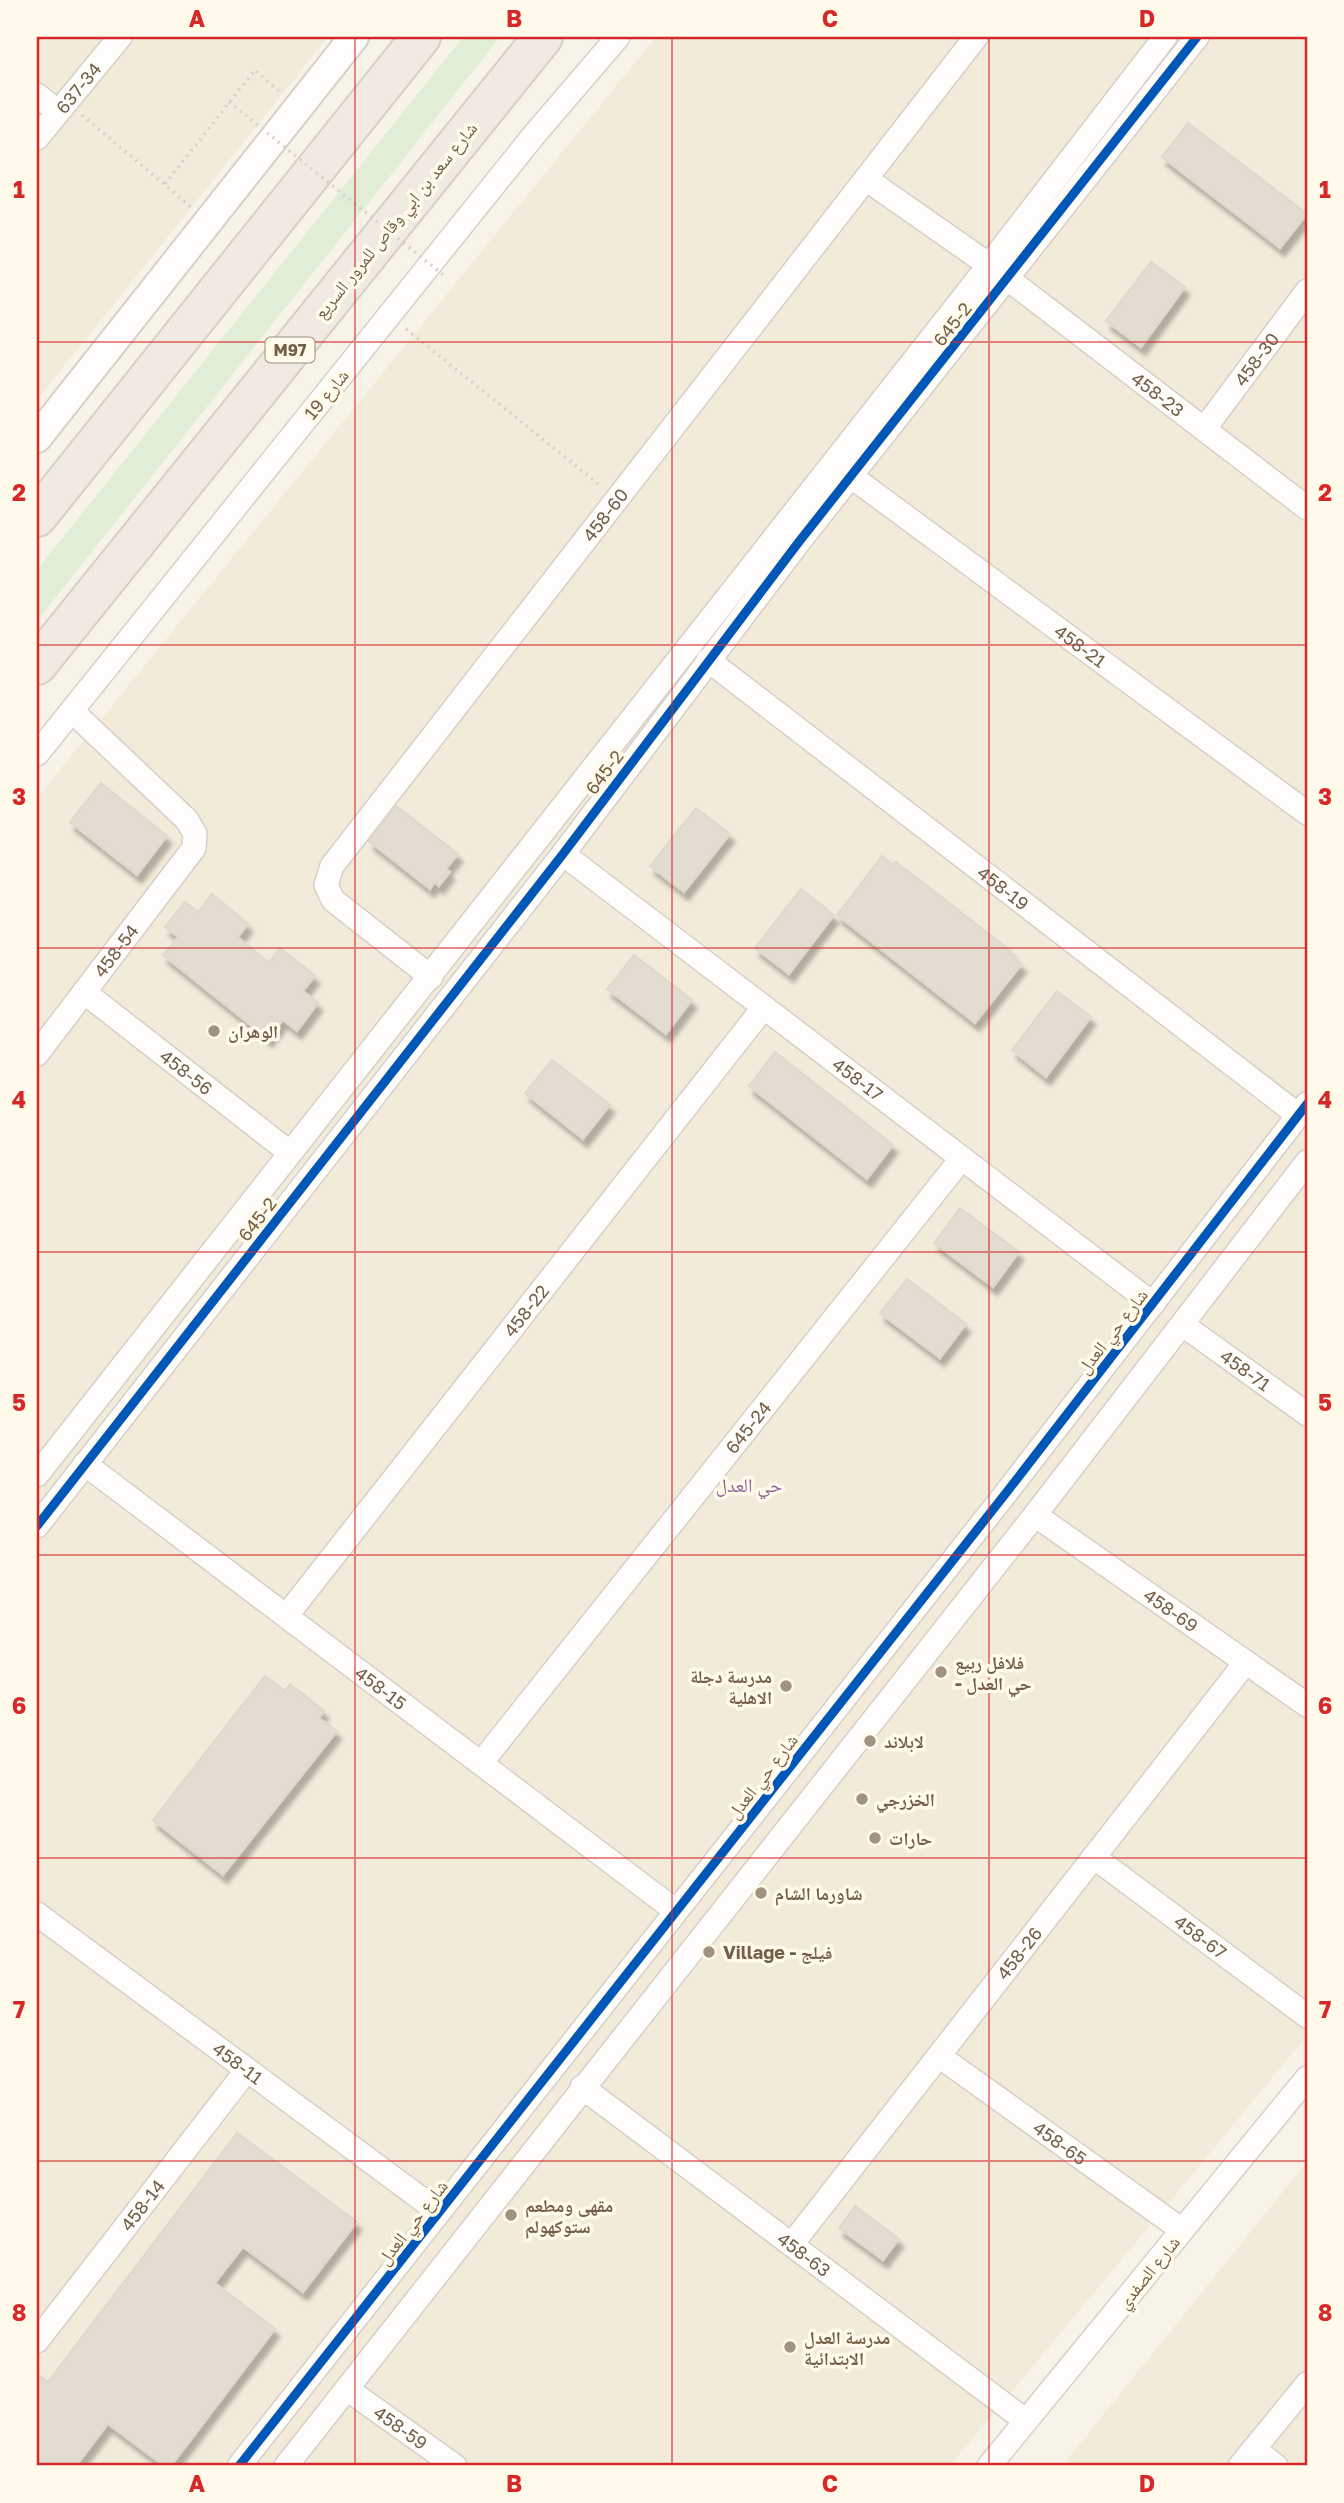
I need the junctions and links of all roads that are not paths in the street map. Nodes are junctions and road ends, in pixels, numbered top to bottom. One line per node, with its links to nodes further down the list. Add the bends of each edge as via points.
1 (120, 37): 10 (street, 637-34)
2 (354, 37): 16 (street)
3 (421, 37): 19 (highway)
4 (543, 37): 23 (highway, شارع سعد بن ابي وقاص للمرور السريع / M97)
5 (618, 37): 24 (street, شارع 19)
6 (976, 37): 12 (street, 458-60)
7 (1165, 37): 13 (street, 645-2)
8 (1197, 37): 13 (street, 645-2)
9 (37, 95): 10 (street)
10 (62, 107): 11 (street, 637-34)
11 (37, 138)
12 (866, 179): 13 (street, 458-23); 28 (street, 458-60, via 332,866 326,885 333,900)
13 (999, 272): 15 (street, 458-23); 17 (street, 645-2); 20 (street, 645-2)
14 (1307, 291): 15 (street, 458-30)
15 (1205, 428): 18 (street, 458-23)
16 (37, 438)
17 (852, 477): 21 (street, 645-2); 26 (street, 458-21)
18 (1307, 508)
19 (37, 517)
20 (779, 529): 21 (street); 28 (street, 645-2)
21 (798, 543): 22 (street, 645-2)
22 (708, 660): 27 (street, 645-2); 32 (street, 458-19)
23 (37, 665)
24 (72, 711): 25 (street, شارع 19); 29 (street, 458-54, via 187,820 195,834 194,848)
25 (37, 754)
26 (1307, 813)
27 (563, 854): 30 (street, 458-17); 39 (street, 645-2)
28 (431, 977): 33 (street, 645-2)
29 (84, 992): 31 (street, 458-54); 33 (street, 458-56)
30 (764, 1007): 34 (street, 458-17); 43 (street, 458-22)
31 (37, 1054)
32 (1303, 1109): 36 (street, شارع حي العدل)
33 (289, 1152): 40 (street, 645-2)
34 (962, 1158): 36 (street, 458-17); 46 (street, 645-24)
35 (1307, 1162): 37 (street)
36 (1153, 1304): 47 (street, شارع حي العدل)
37 (1183, 1325): 38 (street, 458-71); 41 (street)
38 (1307, 1414)
39 (85, 1464): 42 (street, 645-2); 43 (street, 458-15)
40 (37, 1475)
41 (1035, 1515): 44 (street, 458-69); 48 (street)
42 (37, 1526)
43 (287, 1615): 46 (street, 458-15)
44 (1246, 1662): 45 (street, 458-69); 49 (street, 458-26)
45 (1307, 1705)
46 (481, 1763): 50 (street, 458-15)
47 (767, 1795): 48 (street); 50 (street, شارع حي العدل)
48 (796, 1815): 55 (street)
49 (1094, 1857): 52 (street, 458-67); 53 (street, 458-26)
50 (676, 1911): 57 (street, شارع حي العدل)
51 (41, 1926): 54 (street, 458-11)
52 (1307, 2016)
53 (939, 2056): 58 (street, 458-65); 59 (street, 458-26)
54 (247, 2070): 57 (street, 458-11); 60 (street, 458-14)
55 (582, 2087): 59 (street, 458-63); 62 (street)
56 (1303, 2090): 58 (street, شارع الصفدي)
57 (439, 2213): 66 (street, شارع حي العدل)
58 (1182, 2231): 63 (street, شارع الصفدي)
59 (792, 2244): 63 (street, 458-63)
60 (37, 2341)
61 (1307, 2384): 64 (street)
62 (347, 2389): 67 (street); 68 (street, 458-59)
63 (1026, 2421): 65 (street, شارع الصفدي)
64 (1247, 2457): 69 (street)
65 (997, 2463)
66 (239, 2466)
67 (286, 2466)
68 (455, 2466)
69 (1276, 2466)

